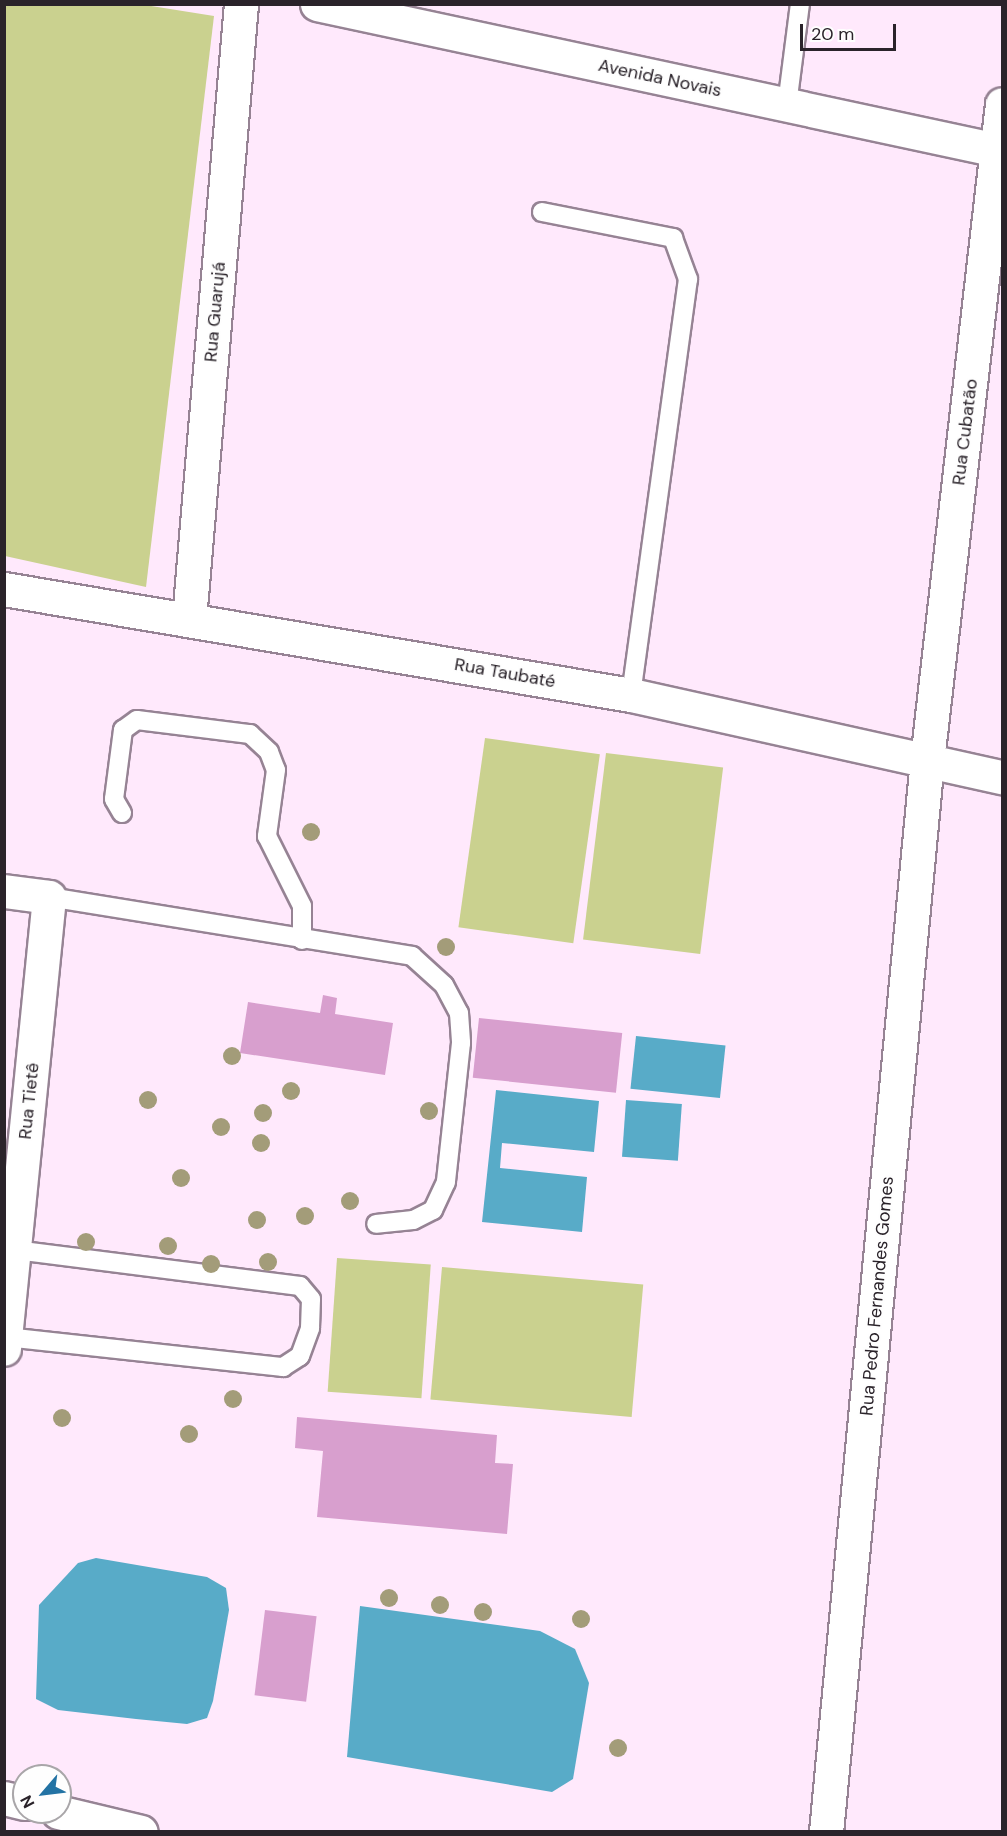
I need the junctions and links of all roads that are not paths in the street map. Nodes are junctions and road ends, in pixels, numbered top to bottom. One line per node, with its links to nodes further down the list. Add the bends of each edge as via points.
1 (241, 4): 9 (street, Rua Guarujá)
2 (317, 4): 5 (street, Avenida Novais)
3 (800, 4): 5 (lane)
4 (1002, 104): 6 (street, Rua Cubatão)
5 (787, 105): 6 (street, Avenida Novais)
6 (1000, 150): 11 (street, Rua Cubatão)
7 (542, 212): 10 (lane, via 673,238 688,279)
8 (4, 589): 9 (street, Rua Taubaté)
9 (189, 619): 10 (street, Rua Taubaté)
10 (631, 695): 11 (street, Rua Taubaté)
11 (927, 760): 12 (street, Rua Taubaté); 22 (street, Rua Pedro Fernandes Gomes)
12 (1002, 777)
13 (122, 813): 16 (lane, via 114,799 123,730 137,720 250,734 269,752 276,770 267,836 302,906)
14 (4, 891): 15 (street)
15 (49, 897): 16 (lane); 18 (street, Rua Tietê)
16 (302, 940): 17 (lane, via 412,956 444,985 459,1013 461,1043 446,1182 433,1210 412,1220)
17 (376, 1224)
18 (14, 1250): 19 (street, Rua Tietê); 19 (lane, via 300,1286 311,1299 310,1328 300,1356 283,1367)
19 (5, 1343)
20 (72, 1815): 21 (street)
21 (141, 1832)
22 (826, 1832)

